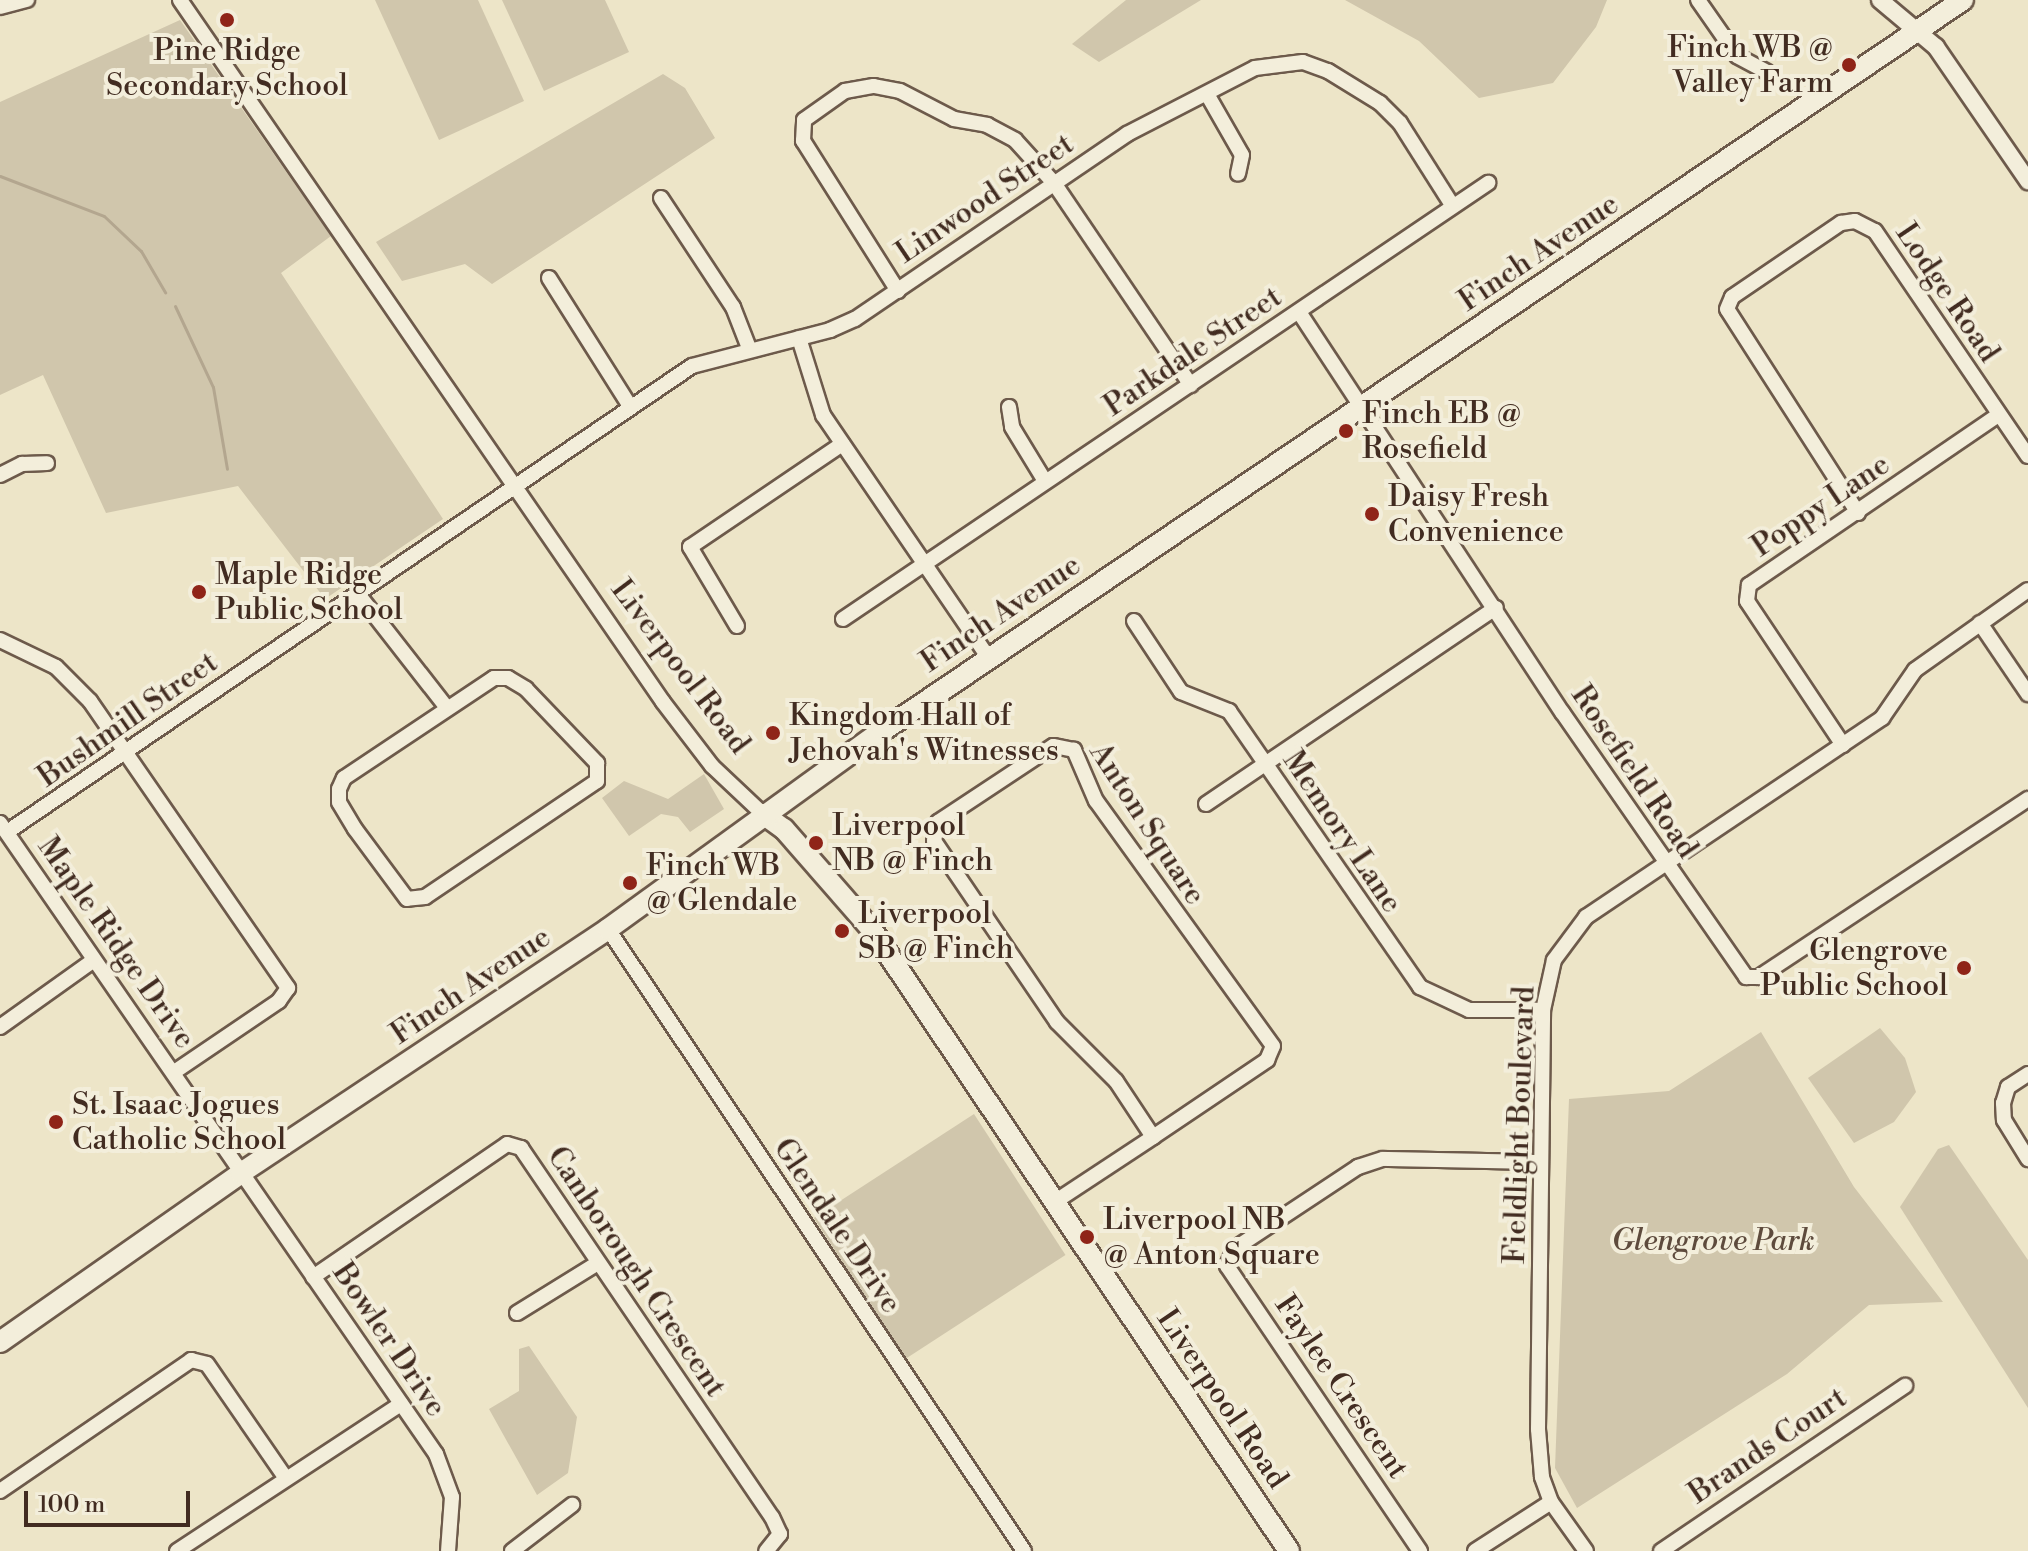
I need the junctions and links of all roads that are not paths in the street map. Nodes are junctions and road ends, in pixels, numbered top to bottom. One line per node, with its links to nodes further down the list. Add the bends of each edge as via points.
1 (27, 0): 6 (street)
2 (180, 0): 31 (street, Liverpool Road)
3 (1698, 0): 8 (street, via 1737,56)
4 (1880, 0): 7 (street)
5 (1963, 0): 7 (main road, Finch Avenue)
6 (0, 7)
7 (1919, 31): 11 (street); 24 (main road, Finch Avenue)
8 (1767, 72)
9 (1207, 94): 10 (street, via 1242,155); 12 (street, Linwood Street, via 1127,134); 15 (street, Linwood Street, via 1280,62 1328,71 1380,103 1400,123)
10 (1238, 174)
11 (2028, 181)
12 (1054, 183): 17 (street, Linwood Street); 17 (street, via 1015,140 987,125 954,119 900,91 874,86 822,102 804,120 803,141); 21 (street)
13 (1488, 183): 15 (street, Parkdale Street)
14 (661, 198): 20 (street, via 733,307)
15 (1452, 205): 18 (street, Parkdale Street)
16 (549, 278): 22 (street)
17 (898, 291): 19 (street, Linwood Street, via 855,319)
18 (1299, 312): 21 (street, Parkdale Street); 24 (street, Rosefield Road)
19 (799, 338): 20 (street, Linwood Street); 26 (street, via 823,415)
20 (749, 348): 22 (street, Linwood Street, via 692,366)
21 (1191, 385): 30 (street, Parkdale Street)
22 (630, 406): 31 (street, Linwood Street)
23 (1009, 407): 30 (street, via 1012,427)
24 (1361, 407): 36 (street, Rosefield Road); 42 (main road, Finch Avenue)
25 (1998, 415): 27 (street, Lodge Road); 32 (street, Poppy Lane); 32 (street, Lodge Road, via 1875,231 1855,221 1841,223 1732,297 1727,309)
26 (842, 444): 33 (street); 40 (street, via 690,547)
27 (2028, 456)
28 (47, 463): 29 (street, via 22,464)
29 (0, 475)
30 (1045, 481): 33 (street, Parkdale Street)
31 (514, 487): 35 (street, Bushmill Street); 50 (street, Liverpool Road, via 663,702 712,766)
32 (1858, 513): 45 (street, Poppy Lane, via 1749,585 1747,601)
33 (925, 564): 37 (street, Parkdale Street); 42 (street)
34 (2028, 590): 39 (street, Fieldlight Boulevard)
35 (358, 594): 44 (street); 46 (street, Bushmill Street)
36 (1496, 608): 47 (street); 52 (street, Rosefield Road)
37 (843, 619)
38 (1134, 621): 47 (street, Memory Lane, via 1181,692 1229,711)
39 (1980, 623): 43 (street); 45 (street, Fieldlight Boulevard, via 1915,670 1882,718)
40 (737, 626)
41 (0, 640): 46 (street, via 70,677)
42 (989, 658): 50 (main road, Finch Avenue)
43 (2028, 694)
44 (447, 708): 44 (street, via 344,778 339,789 339,802 355,829 407,899 425,897 598,777 597,763 526,689 508,678 494,678)
45 (1843, 745): 52 (street, Fieldlight Boulevard)
46 (124, 751): 51 (street, Bushmill Street); 57 (street, via 288,988 279,1001)
47 (1265, 764): 49 (street); 55 (street, Memory Lane, via 1420,987 1469,1010)
48 (2028, 799): 52 (street, Rosefield Road, via 1759,977 1746,977)
49 (1206, 804)
50 (763, 814): 53 (main road, Finch Avenue); 63 (main road, Liverpool Road, via 784,829 872,930)
51 (4, 828): 54 (street, Maple Ridge Drive)
52 (1666, 865): 55 (street, Fieldlight Boulevard, via 1586,917 1568,937 1554,960)
53 (608, 929): 62 (main road, Finch Avenue); 78 (street, Glendale Drive)
54 (94, 960): 56 (street); 57 (street, Maple Ridge Drive)
55 (1543, 1010): 61 (street, Fieldlight Boulevard)
56 (0, 1027)
57 (174, 1072): 62 (street, Maple Ridge Drive)
58 (2028, 1074): 60 (street, via 2008,1087 2003,1103 2004,1120)
59 (1153, 1137): 59 (street, Anton Square, via 1267,1060 1273,1046 1096,801 1074,750 1053,746 938,822 934,841 1057,1022 1116,1081); 63 (street, Anton Square)
60 (2028, 1159)
61 (1541, 1162): 72 (street, Fieldlight Boulevard, via 1538,1429 1542,1477); 80 (street, Faylee Crescent, via 1383,1159 1358,1167 1234,1249 1227,1266)
62 (241, 1173): 65 (street, Bowler Drive); 67 (main road, Finch Avenue)
63 (1053, 1203): 79 (main road, Liverpool Road)
64 (598, 1263): 65 (street, Canborough Crescent, via 521,1148 507,1144); 66 (street); 77 (street, Canborough Crescent, via 772,1517 780,1534)
65 (313, 1277): 69 (street, Bowler Drive)
66 (517, 1313)
67 (0, 1342)
68 (1905, 1386): 83 (street, Brands Court)
69 (401, 1404): 70 (street); 75 (street, Bowler Drive, via 436,1454 452,1497)
70 (285, 1477): 71 (street, via 207,1364 191,1360); 74 (street)
71 (0, 1491)
72 (1551, 1502): 81 (street); 82 (street, Fieldlight Boulevard)
73 (572, 1505): 76 (street)
74 (177, 1551)
75 (448, 1551)
76 (512, 1551)
77 (766, 1551)
78 (1024, 1551)
79 (1289, 1551)
80 (1420, 1551)
81 (1475, 1551)
82 (1586, 1551)
83 (1661, 1551)

